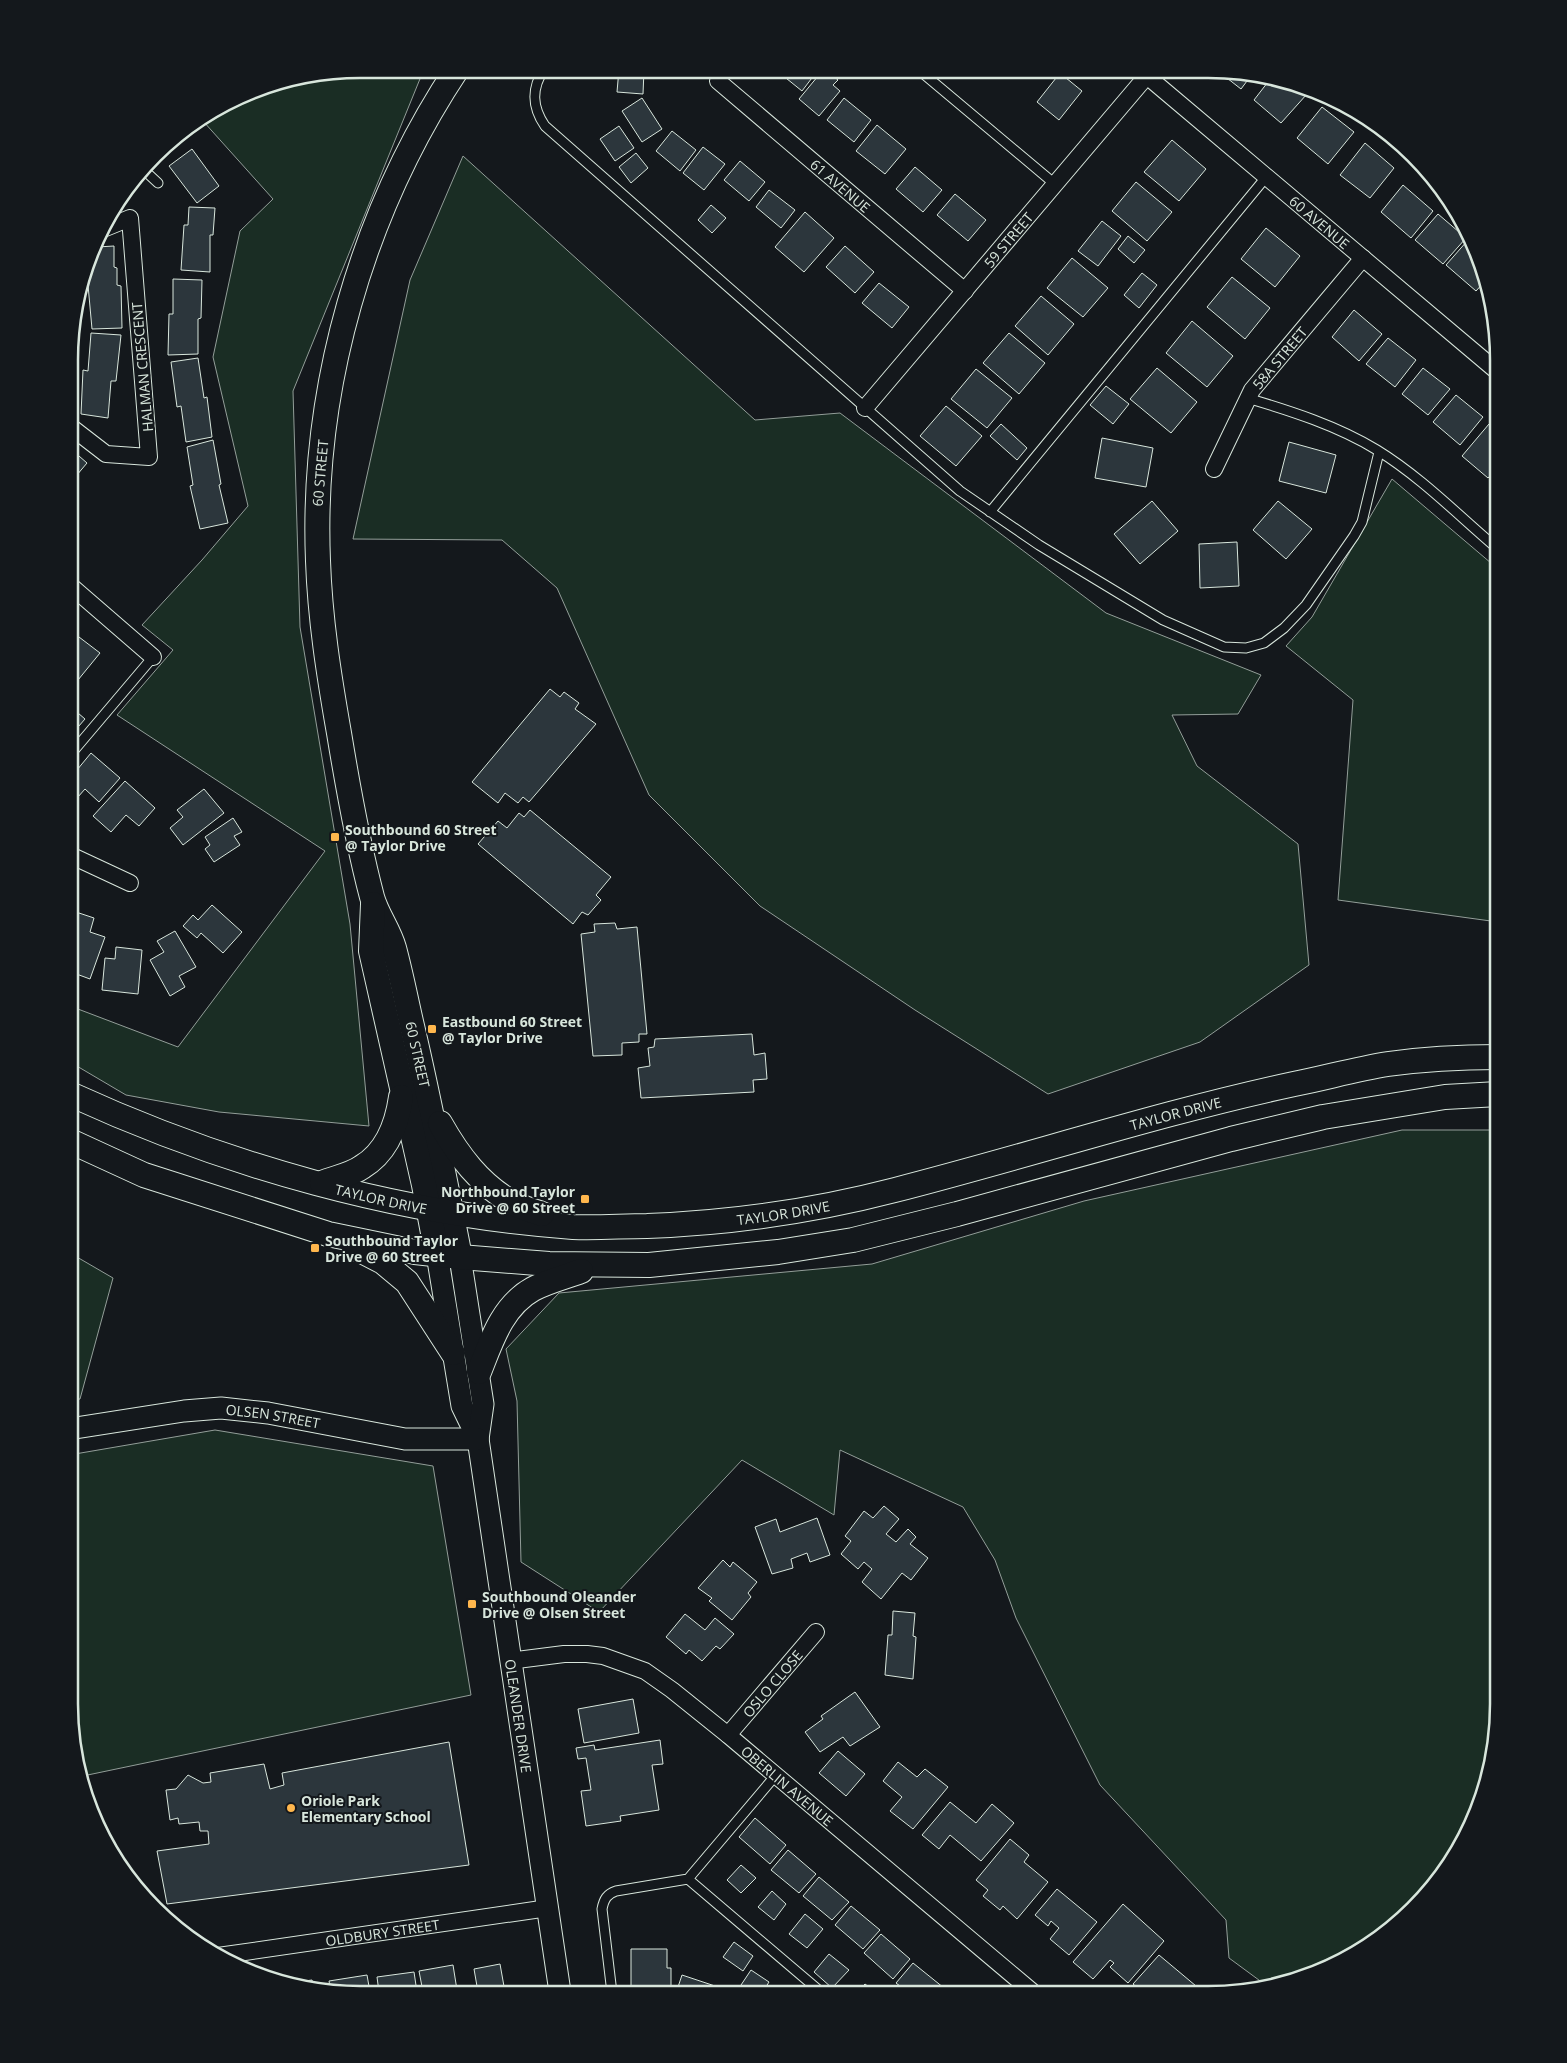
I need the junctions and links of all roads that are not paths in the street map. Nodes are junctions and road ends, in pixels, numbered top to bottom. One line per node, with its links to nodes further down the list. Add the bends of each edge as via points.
1 (452, 77): 27 (main road, 60 STREET, via 412,145 373,234 341,332 321,453 317,513 325,648 344,767)
2 (540, 77): 16 (lane, via 534,101 545,126)
3 (927, 77): 10 (lane)
4 (1143, 77): 10 (street, 59 STREET)
5 (1151, 77): 8 (street, 60 AVENUE)
6 (718, 81): 13 (street, 61 AVENUE)
7 (148, 174): 9 (lane)
8 (1267, 176): 12 (street, 60 AVENUE); 20 (lane)
9 (158, 183)
10 (1056, 185): 13 (street, 59 STREET)
11 (112, 225): 17 (street, HALMAN CRESCENT, via 130,218 149,457 106,454)
12 (1363, 258): 14 (street, 60 AVENUE); 15 (street, 58A STREET)
13 (965, 291): 16 (street, 59 STREET)
14 (1490, 361)
15 (1247, 398): 18 (lane, via 1342,432); 19 (street, 58A STREET)
16 (866, 408): 20 (lane, via 960,491)
17 (77, 432)
18 (1380, 452): 20 (lane, via 1366,510 1354,536 1306,604 1284,628 1264,643 1246,648 1224,647 1163,620); 21 (lane)
19 (1214, 469)
20 (990, 512)
21 (1490, 542)
22 (77, 591): 23 (street)
23 (153, 657): 24 (lane)
24 (77, 747)
25 (77, 858): 26 (street)
26 (130, 883)
27 (373, 900): 29 (main road, 60 STREET, via 371,951); 32 (main road, 60 STREET, via 393,945)
28 (1490, 1057): 36 (main road, TAYLOR DRIVE, via 1387,1064 1224,1099 892,1191 826,1206 672,1225)
29 (402, 1091): 34 (main road, via 398,1118 383,1148 361,1168); 35 (main road, 60 STREET)
30 (1490, 1094): 39 (main road, via 1445,1097 1323,1117 853,1240 709,1260)
31 (77, 1097): 34 (main road, TAYLOR DRIVE, via 178,1140)
32 (430, 1106): 35 (main road, 60 STREET); 36 (main road, via 462,1158 491,1187 514,1203)
33 (77, 1144): 37 (main road, via 144,1175)
34 (322, 1183): 35 (main road, TAYLOR DRIVE)
35 (440, 1211): 36 (main road, TAYLOR DRIVE); 38 (main road)
36 (575, 1227)
37 (328, 1234): 38 (main road); 40 (main road, via 369,1254 407,1282)
38 (448, 1255): 39 (main road); 40 (street, OLEANDER DRIVE); 41 (street, OLEANDER DRIVE)
39 (596, 1266): 41 (main road, via 546,1283 522,1296 505,1314)
40 (453, 1353): 43 (street, OLEANDER DRIVE, via 462,1406)
41 (478, 1372): 43 (street, OLEANDER DRIVE, via 484,1404)
42 (77, 1428): 43 (street, OLSEN STREET, via 221,1408 268,1413 405,1439)
43 (478, 1439): 45 (street, OLEANDER DRIVE)
44 (816, 1632): 46 (street, OSLO CLOSE)
45 (510, 1661): 46 (street, OBERLIN AVENUE, via 587,1654 629,1663 658,1679); 49 (street, OLEANDER DRIVE)
46 (728, 1735): 47 (street, OBERLIN AVENUE)
47 (776, 1775): 48 (lane); 54 (street, OBERLIN AVENUE)
48 (688, 1879): 52 (lane, via 616,1891 604,1899 602,1909); 53 (lane)
49 (548, 1908): 50 (street, OLDBURY STREET); 51 (street, OLEANDER DRIVE)
50 (231, 1954)
51 (559, 1986)
52 (611, 1986)
53 (814, 1986)
54 (1026, 1986)

